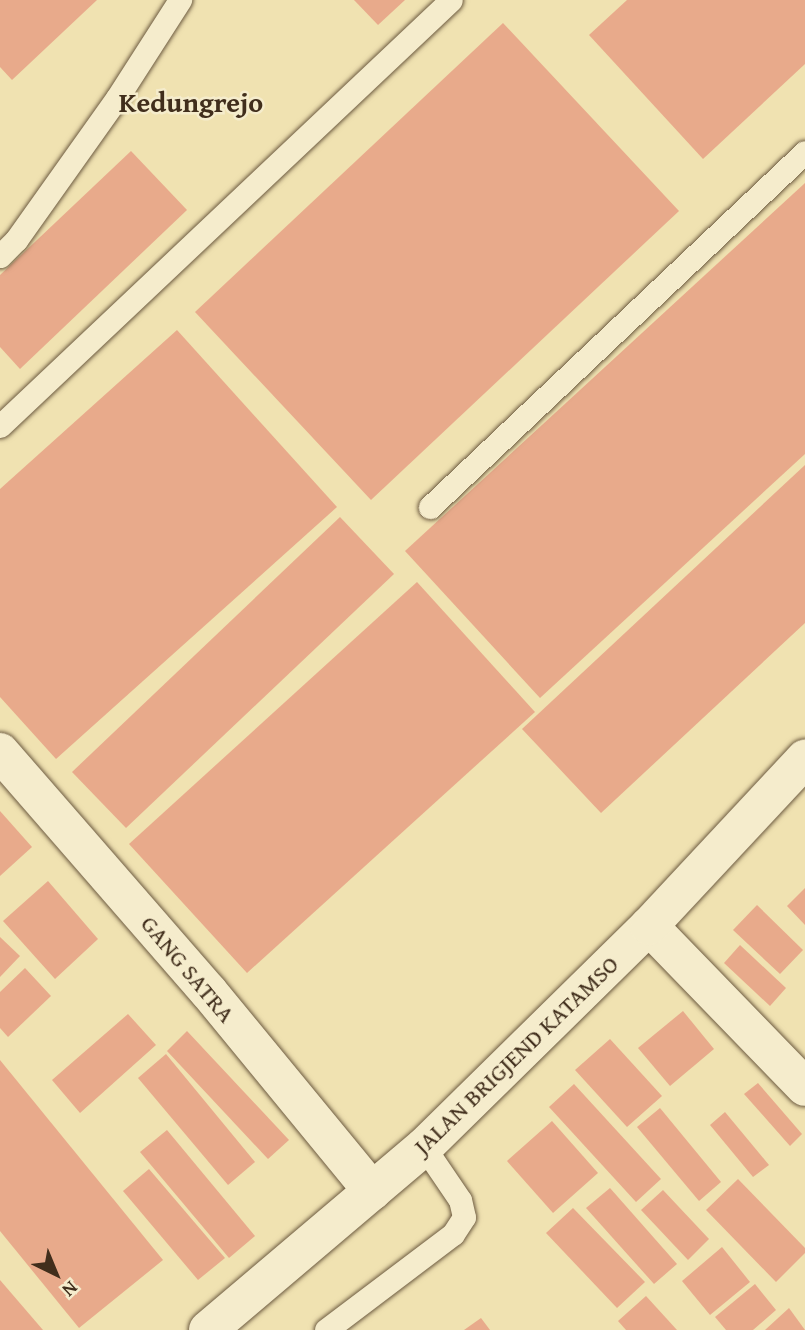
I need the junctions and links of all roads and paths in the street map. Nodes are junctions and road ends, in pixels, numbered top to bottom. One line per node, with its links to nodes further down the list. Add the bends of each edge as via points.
1 (180, 0): 4 (lane, via 117,98)
2 (451, 0): 5 (lane)
3 (805, 152): 6 (lane)
4 (0, 256)
5 (0, 426)
6 (430, 507)
7 (0, 752): 12 (street, GANG SATRA, via 208,991)
8 (805, 759): 9 (street, JALAN BRIGJEND KATAMSO)
9 (649, 926): 10 (street); 11 (street, JALAN BRIGJEND KATAMSO)
10 (805, 1087)
11 (424, 1147): 12 (street, JALAN BRIGJEND KATAMSO); 14 (lane, via 460,1200 464,1217 453,1234)
12 (372, 1191): 13 (street, JALAN BRIGJEND KATAMSO)
13 (208, 1330)
14 (326, 1330)

